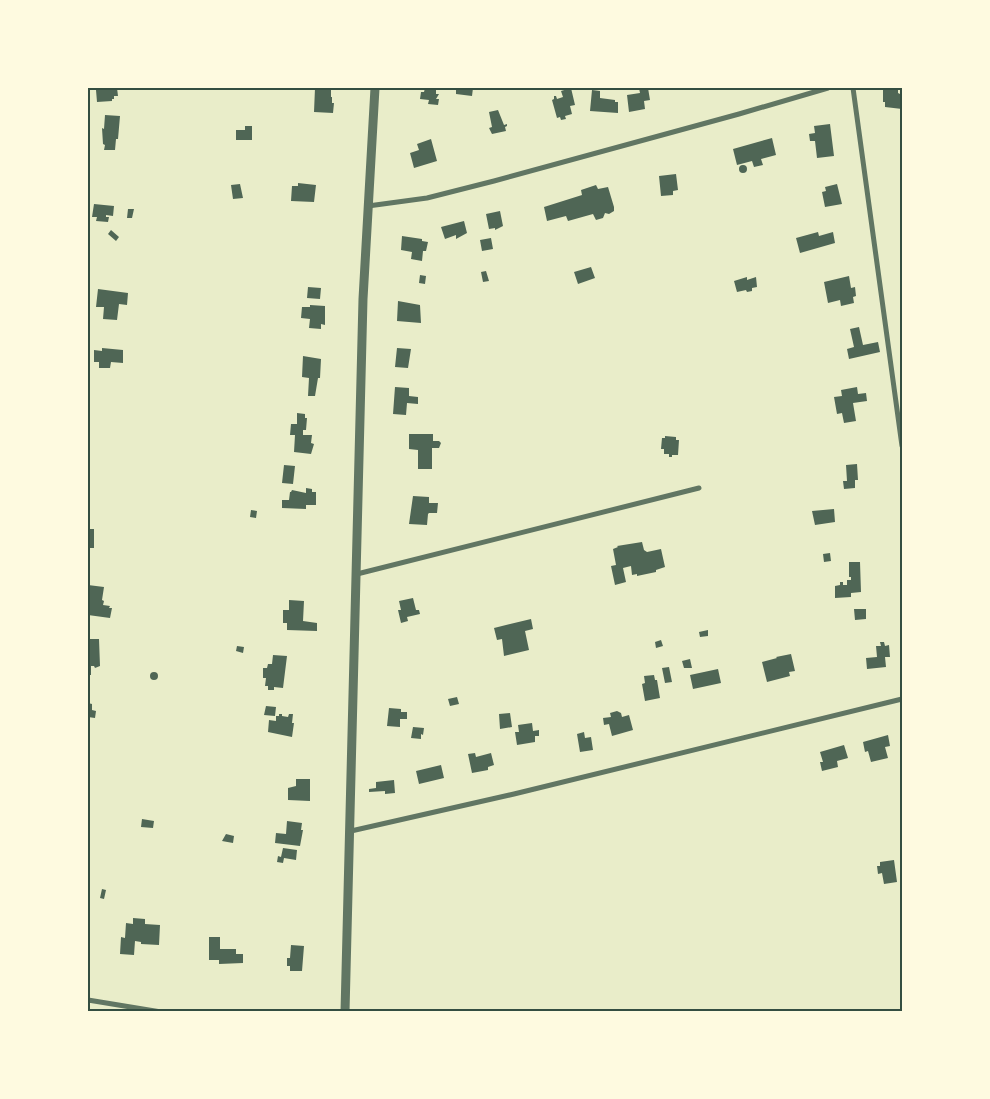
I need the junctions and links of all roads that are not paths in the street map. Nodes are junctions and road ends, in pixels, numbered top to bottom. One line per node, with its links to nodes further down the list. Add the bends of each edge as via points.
1 (375, 88): 4 (street)
2 (828, 88): 4 (street, via 427,198)
3 (854, 88): 5 (street)
4 (368, 206): 7 (street)
5 (902, 446)
6 (699, 488): 7 (street)
7 (356, 574): 9 (street)
8 (902, 699): 9 (street)
9 (350, 831): 12 (street)
10 (88, 1000): 11 (street)
11 (160, 1012)
12 (345, 1012)

